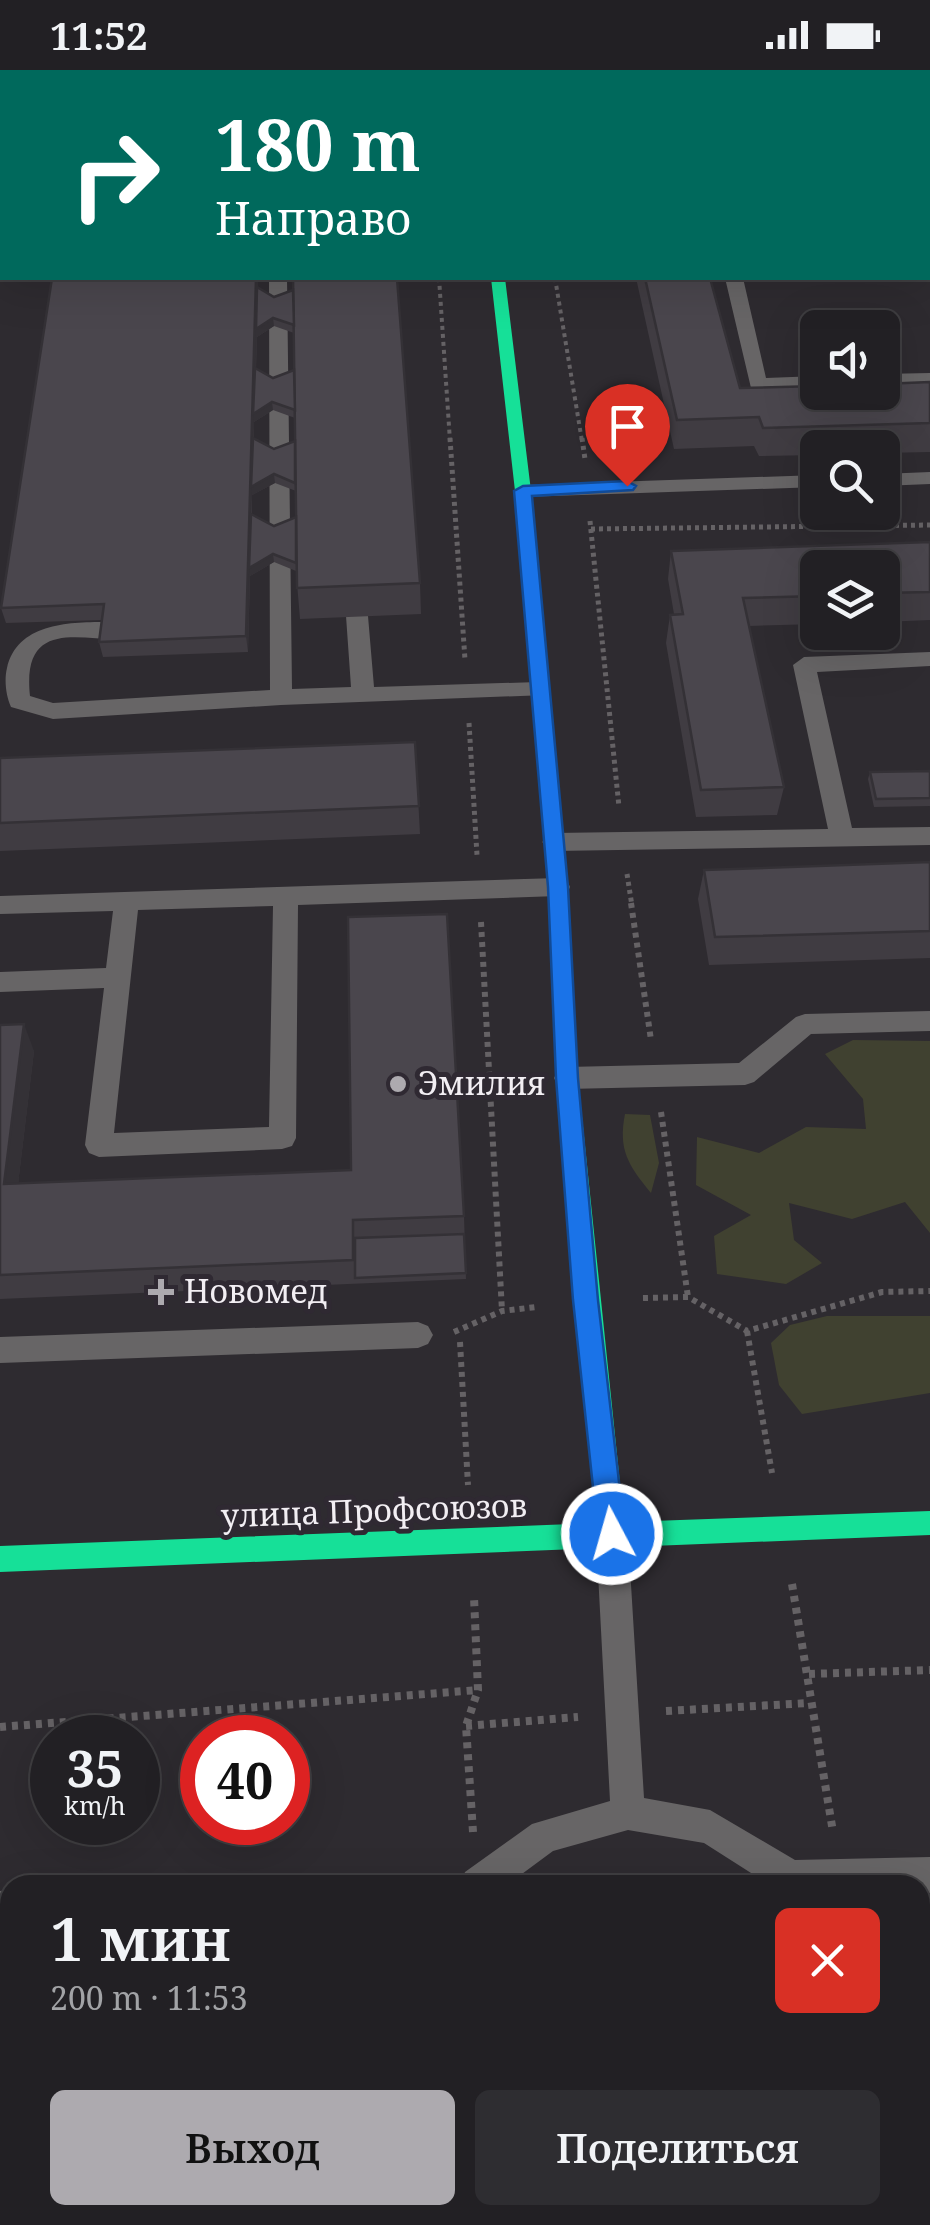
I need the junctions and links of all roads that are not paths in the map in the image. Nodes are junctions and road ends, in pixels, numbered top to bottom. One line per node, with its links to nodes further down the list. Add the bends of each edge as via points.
1 (278, 280): 16 (lane)
2 (498, 280): 10 (street)
3 (734, 280): 6 (lane, via 758,384)
4 (930, 379): 5 (lane)
5 (900, 380)
6 (800, 383)
7 (930, 478): 8 (lane)
8 (900, 479)
9 (800, 481): 10 (lane)
10 (523, 491): 14 (street)
11 (357, 616): 15 (lane)
12 (154, 625): 16 (lane, via 38,637 20,654 19,701 54,711)
13 (930, 660): 18 (lane, via 804,664)
14 (538, 690): 15 (lane); 19 (street)
15 (363, 696): 16 (lane)
16 (281, 698)
17 (930, 836): 18 (lane)
18 (842, 837): 19 (lane)
19 (554, 842): 20 (street)
20 (558, 887): 21 (lane); 27 (street)
21 (286, 898): 22 (lane); 24 (lane, via 282,1138 99,1146)
22 (126, 903): 23 (lane); 24 (lane)
23 (0, 905)
24 (117, 978): 25 (lane)
25 (0, 982)
26 (930, 1021): 27 (lane, via 806,1024 745,1074)
27 (567, 1078): 31 (street)
28 (418, 1335): 29 (lane)
29 (0, 1350)
30 (930, 1523): 31 (street, улица Профсоюзов)
31 (612, 1534): 32 (street, улица Профсоюзов); 33 (lane)
32 (0, 1559)
33 (628, 1814): 34 (lane, via 544,1836); 35 (lane, via 710,1827)
34 (491, 1875)
35 (786, 1875)

